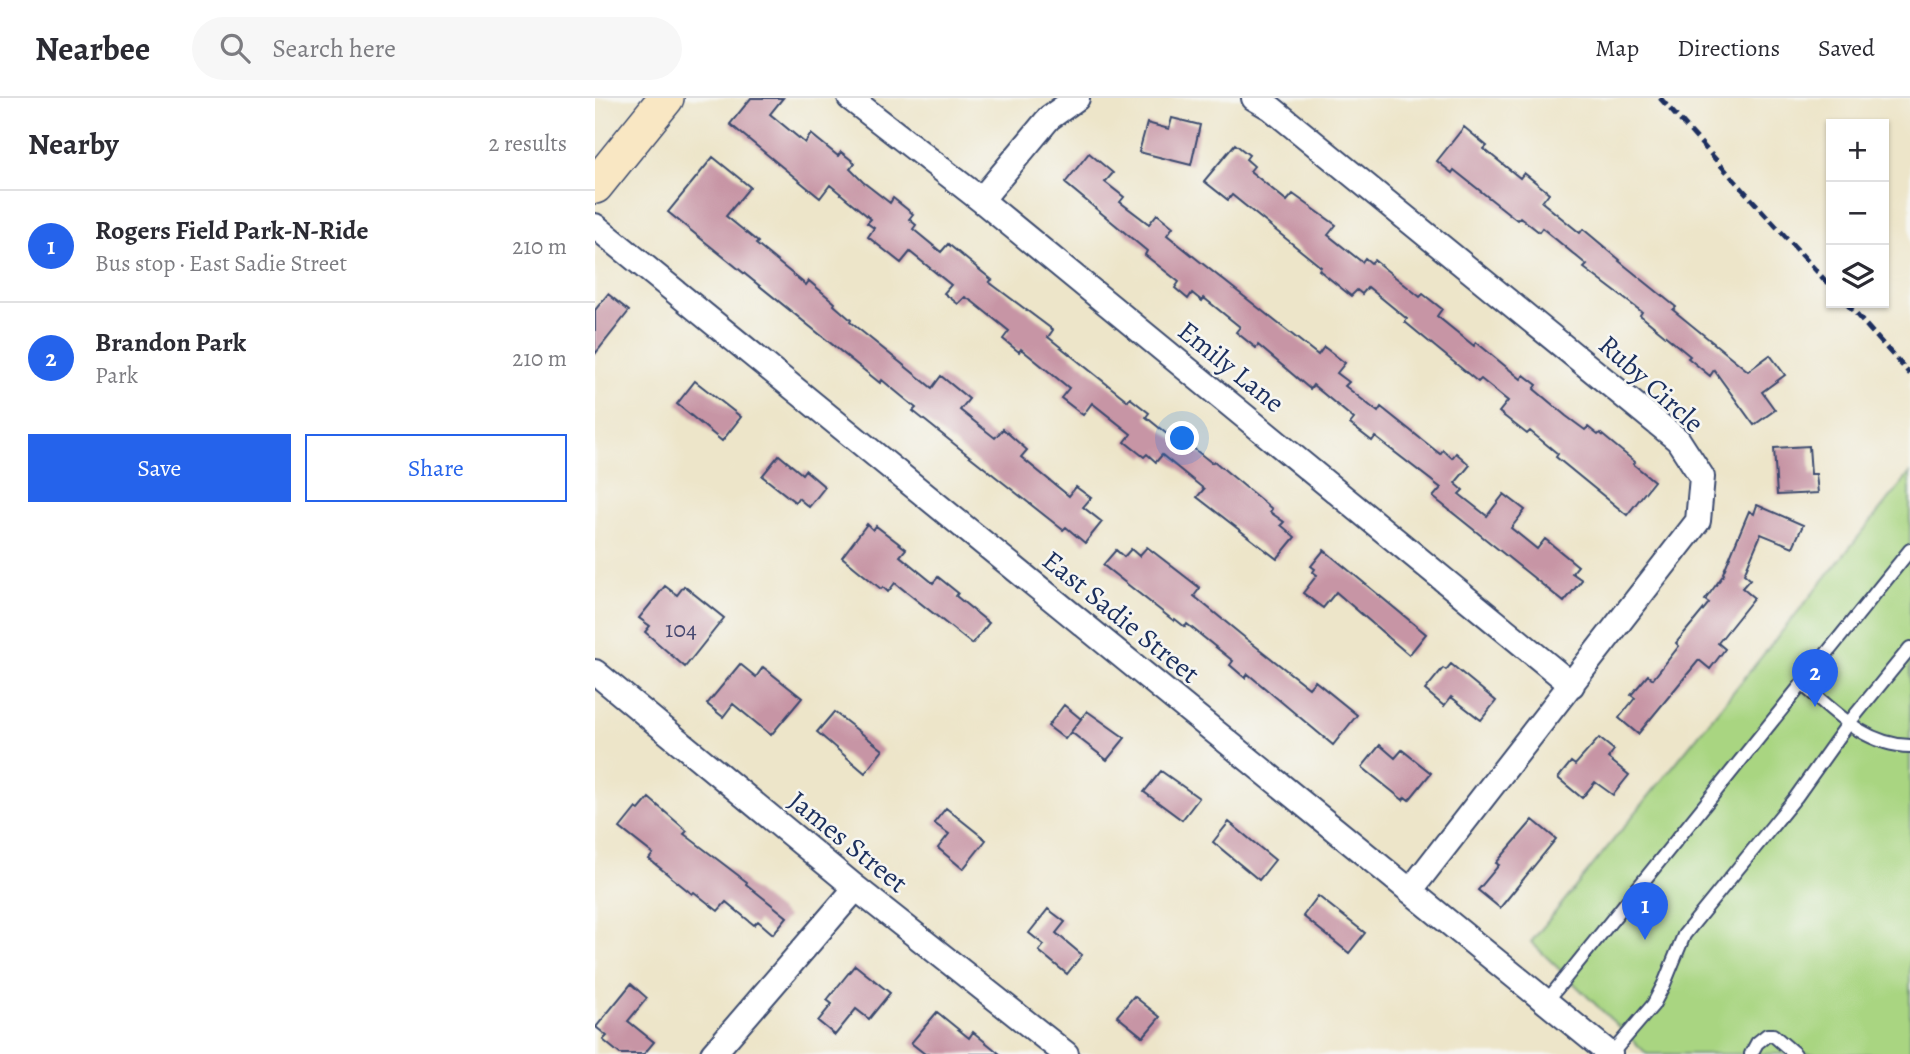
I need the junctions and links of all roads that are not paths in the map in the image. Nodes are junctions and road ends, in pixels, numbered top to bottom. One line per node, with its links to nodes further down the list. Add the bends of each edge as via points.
1 (666, 98): 5 (main road)
2 (851, 98): 6 (street, Emily Lane)
3 (1077, 98): 6 (street, via 1049,118)
4 (1254, 98): 12 (street, Ruby Circle, via 1678,440 1702,477 1698,521)
5 (595, 186)
6 (981, 200): 12 (street, Emily Lane)
7 (595, 226): 16 (street, East Sadie Street)
8 (1910, 550): 11 (lane)
9 (1910, 648): 13 (lane)
10 (595, 672): 15 (street, James Street)
11 (1803, 684): 13 (lane); 17 (lane)
12 (1572, 685): 16 (street, Ruby Circle)
13 (1848, 724): 14 (lane, via 1891,746); 20 (lane, via 1797,797 1684,935 1653,1005)
14 (1910, 747)
15 (856, 888): 18 (street); 19 (street, James Street)
16 (1410, 891): 17 (street, East Sadie Street)
17 (1546, 1002): 20 (street, East Sadie Street)
18 (713, 1054)
19 (1066, 1054)
20 (1611, 1054)
21 (1751, 1054): 22 (lane, via 1767,1035 1773,1035)
22 (1795, 1054)

